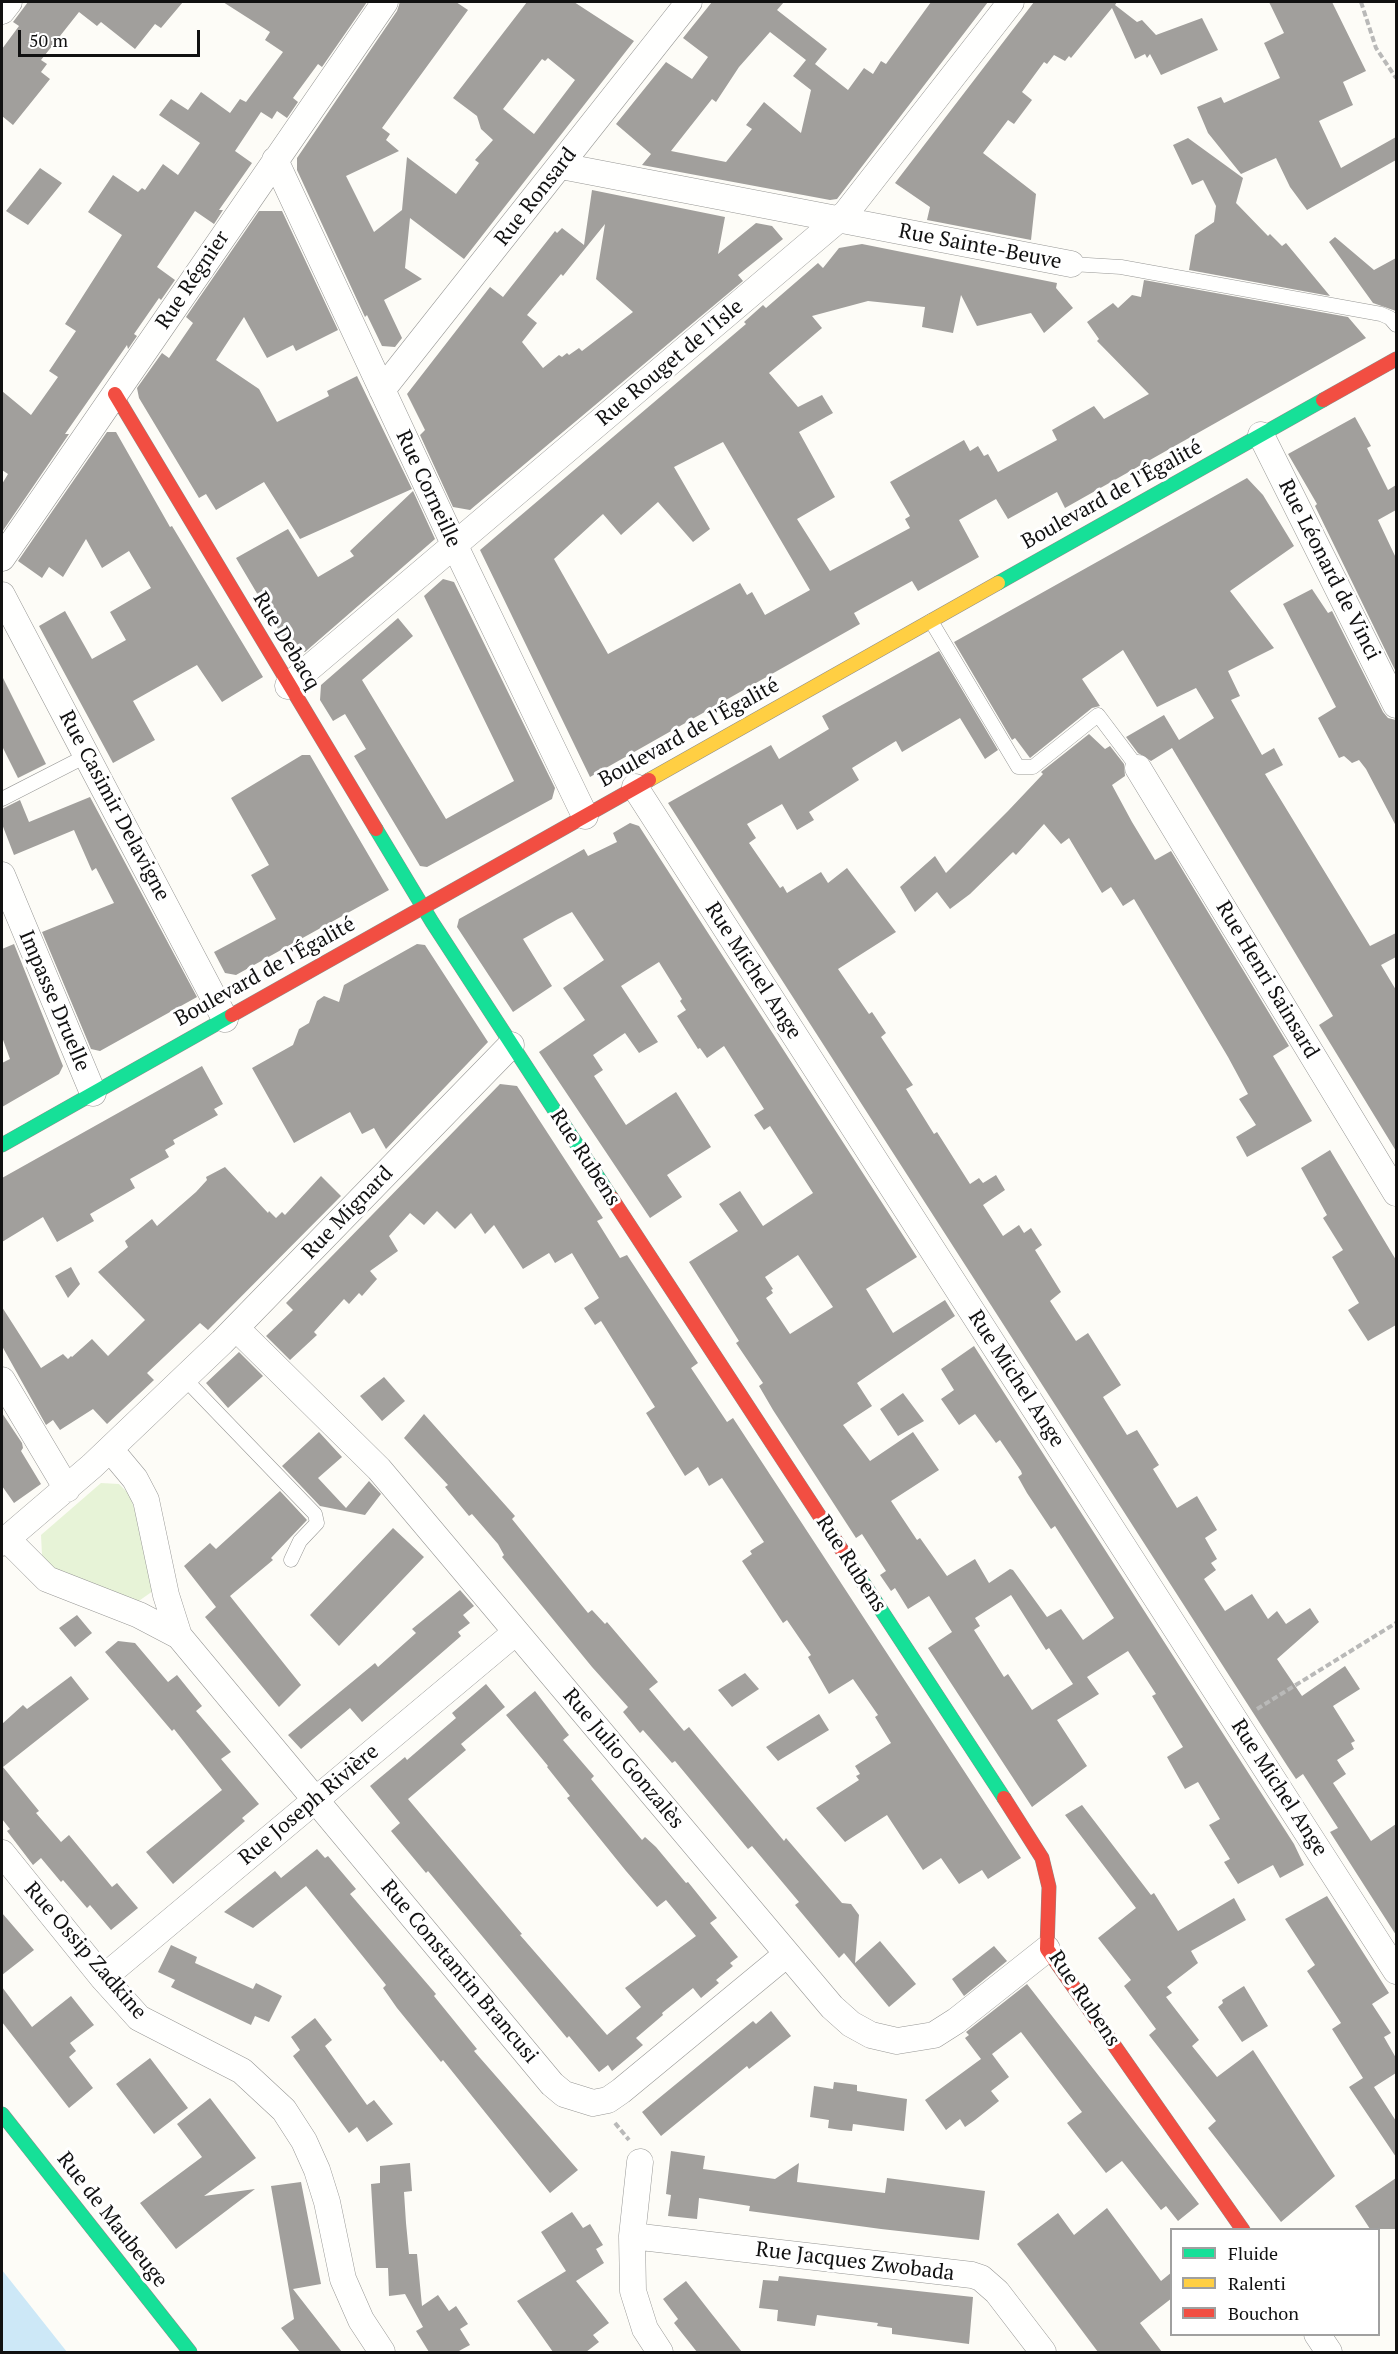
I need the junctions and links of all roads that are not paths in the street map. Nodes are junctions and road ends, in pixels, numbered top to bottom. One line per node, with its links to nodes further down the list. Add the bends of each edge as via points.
1 (9, 2): 5 (street)
2 (385, 2): 6 (street, Rue Régnier)
3 (688, 2): 7 (street, Rue Ronsard)
4 (1011, 2): 8 (street, Rue Rouget de l'Isle)
5 (2, 11)
6 (275, 160): 12 (street, Rue Corneille); 13 (street, Rue Régnier)
7 (561, 166): 8 (street, Rue Sainte-Beuve); 12 (street, Rue Ronsard)
8 (839, 219): 9 (street, Rue Sainte-Beuve); 15 (street, Rue Rouget de l'Isle)
9 (1071, 264): 10 (lane, Rue Sainte-Beuve, via 1121,267 1381,314)
10 (1396, 324)
11 (1396, 359): 14 (street, Boulevard de l'Égalité)
12 (382, 390): 15 (street, Rue Corneille)
13 (115, 394): 16 (street, Rue Régnier); 19 (street, Rue Debacq)
14 (1261, 435): 18 (street, Boulevard de l'Égalité); 20 (street, Rue Léonard de Vinci)
15 (455, 546): 19 (street, Rue Rouget de l'Isle); 25 (street, Rue Corneille)
16 (2, 558)
17 (2, 595): 21 (street, Rue Casimir Delavigne)
18 (931, 621): 22 (lane, via 1018,767 1034,767 1098,715); 23 (street, Boulevard de l'Égalité)
19 (288, 686): 27 (street, Rue Debacq)
20 (1396, 705)
21 (88, 755): 24 (lane); 28 (street, Rue Casimir Delavigne)
22 (1138, 768): 32 (street, Rue Henri Sainsard)
23 (635, 788): 25 (street, Boulevard de l'Égalité); 46 (street, Rue Michel Ange)
24 (2, 799)
25 (585, 816): 27 (street, Boulevard de l'Égalité)
26 (2, 875): 30 (street, Impasse Druelle)
27 (422, 908): 28 (street, Boulevard de l'Égalité); 29 (street, Rue Rubens)
28 (225, 1019): 30 (street, Boulevard de l'Égalité)
29 (511, 1045): 33 (street, Rue Mignard); 44 (street, Rue Rubens, via 1035,1846 1042,1858 1048,1887)
30 (93, 1093): 31 (street, Boulevard de l'Égalité)
31 (2, 1145)
32 (1396, 1193)
33 (236, 1328): 34 (street, Rue Mignard); 40 (street, Rue Julio Gonzalès, via 379,1469)
34 (184, 1378): 36 (street, Rue Mignard); 39 (lane, via 315,1514 317,1522 300,1541)
35 (2, 1380): 37 (street)
36 (110, 1449): 37 (street, Rue Mignard); 41 (street, Rue Constantin Brancusi, via 135,1479 146,1500 167,1601)
37 (67, 1489): 38 (street, Rue Mignard)
38 (4, 1541): 41 (street, Rue Constantin Brancusi, via 47,1579 140,1615)
39 (291, 1560)
40 (516, 1632): 42 (street, Rue Joseph Rivière); 45 (street, Rue Julio Gonzalès)
41 (179, 1636): 42 (street, Rue Constantin Brancusi)
42 (316, 1800): 45 (street, Rue Constantin Brancusi, via 552,2084 580,2101 608,2100 621,2091); 47 (street, Rue Joseph Rivière)
43 (2, 1853): 47 (street, Rue Ossip Zadkine)
44 (1047, 1949): 45 (street, Rue Julio Gonzalès, via 945,2029 908,2041 884,2039 851,2024); 50 (street, Rue Rubens)
45 (787, 1954)
46 (1396, 1971)
47 (103, 1978): 54 (street, Rue Ossip Zadkine, via 140,2018 242,2071 284,2110 317,2170 343,2279 361,2320)
48 (2, 2114): 53 (street, Rue de Maubeuge)
49 (640, 2162): 51 (street)
50 (1242, 2228)
51 (632, 2236): 55 (street, via 635,2304); 56 (street, Rue Jacques Zwobada, via 981,2278 997,2292)
52 (1318, 2336): 57 (street)
53 (190, 2352)
54 (382, 2352)
55 (660, 2352)
56 (1043, 2352)
57 (1329, 2352)

